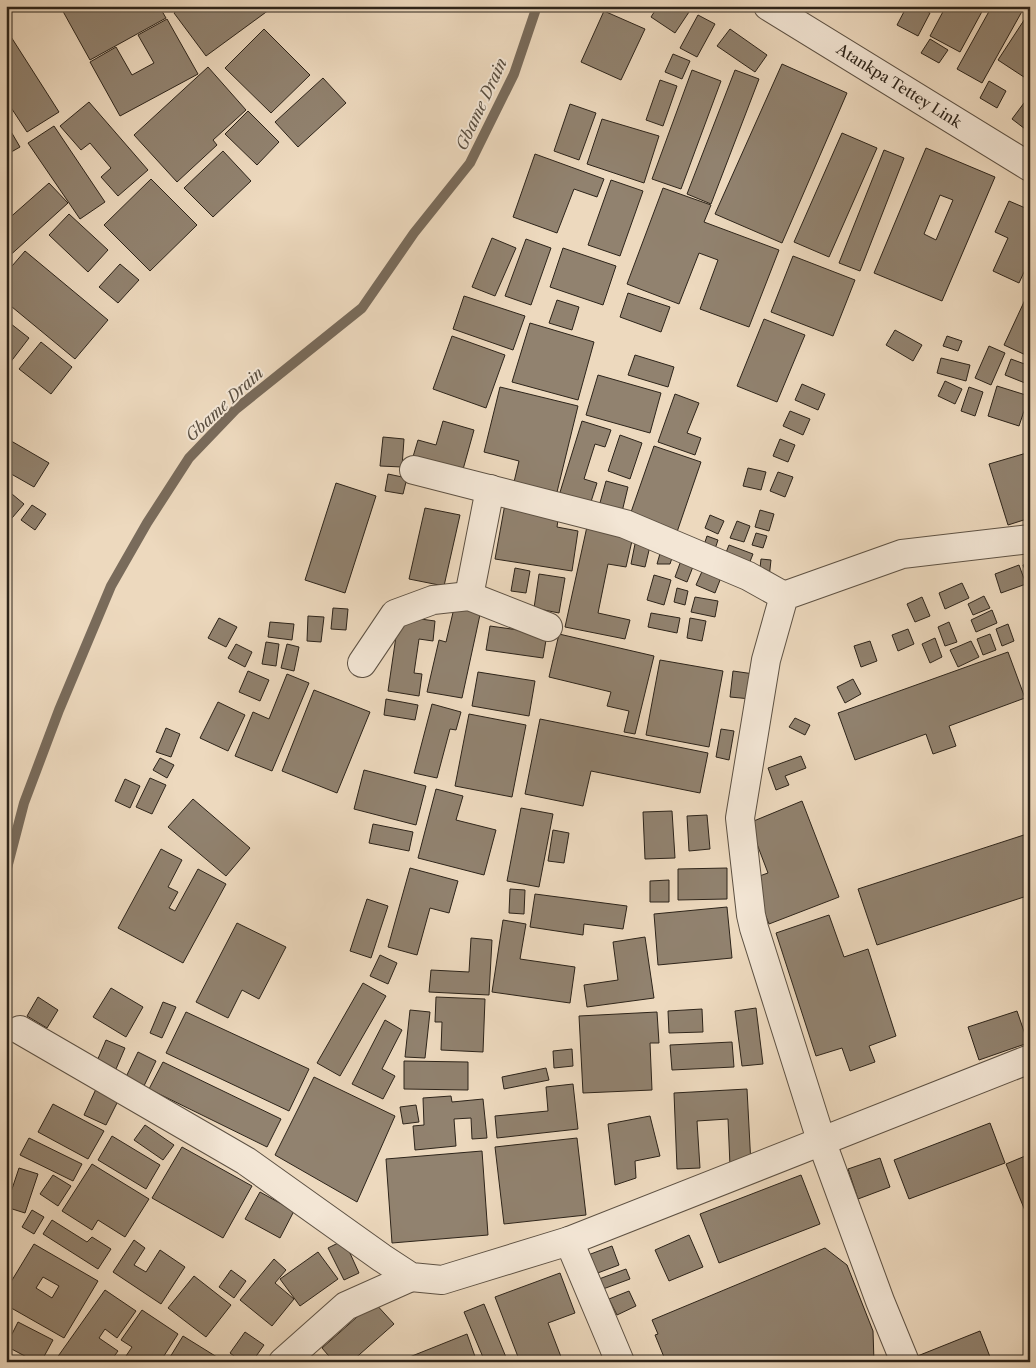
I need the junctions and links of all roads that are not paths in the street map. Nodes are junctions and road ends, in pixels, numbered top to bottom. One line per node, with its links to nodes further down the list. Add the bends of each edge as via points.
1 (768, 6): 2 (street, Atankpa Tettey Link)
2 (1030, 167)
3 (414, 470): 4 (street)
4 (490, 489): 6 (street); 7 (street, via 625,524 748,576)
5 (1030, 539): 7 (street, via 902,554)
6 (469, 596): 8 (street); 9 (street, via 433,600 395,614)
7 (784, 596): 12 (street, via 766,660 740,818 752,921)
8 (548, 627)
9 (362, 663)
10 (20, 1030): 14 (street, via 246,1161)
11 (1030, 1060): 12 (street)
12 (821, 1140): 13 (street); 17 (street)
13 (569, 1241): 14 (street, via 442,1280); 16 (street)
14 (411, 1277): 15 (street, via 346,1306)
15 (283, 1362)
16 (620, 1362)
17 (905, 1362)

